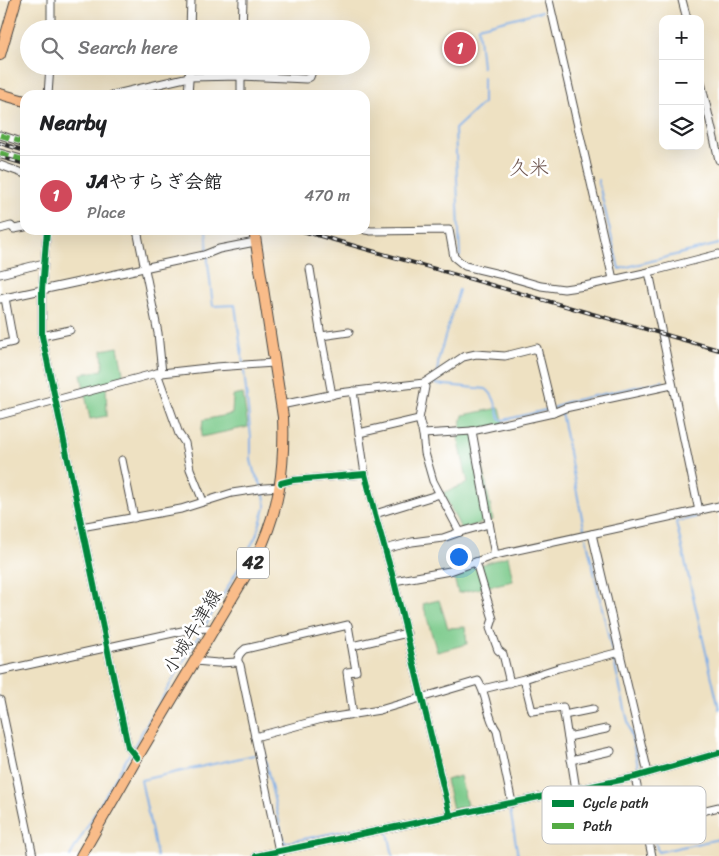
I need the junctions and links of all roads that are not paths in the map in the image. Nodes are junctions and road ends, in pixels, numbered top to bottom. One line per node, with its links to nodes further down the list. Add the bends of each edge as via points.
1 (16, 0): 11 (main road)
2 (51, 0): 8 (street)
3 (191, 0): 9 (street)
4 (243, 0): 10 (street)
5 (549, 0): 43 (street)
6 (682, 0): 7 (street)
7 (685, 15)
8 (51, 20)
9 (190, 20)
10 (242, 20)
11 (0, 54)
12 (49, 75): 16 (street)
13 (311, 75): 14 (street, via 306,78)
14 (241, 76): 15 (street); 19 (street)
15 (192, 77): 17 (street); 18 (street)
16 (48, 90)
17 (147, 90)
18 (189, 90)
19 (241, 90)
20 (0, 94): 22 (main road)
21 (704, 95): 27 (street)
22 (20, 100)
23 (0, 137): 24 (street)
24 (20, 143)
25 (0, 153): 26 (street)
26 (20, 157)
27 (719, 160)
28 (0, 165): 29 (street)
29 (20, 172)
30 (20, 228): 31 (street, via 14,230 11,226)
31 (0, 229)
32 (370, 231): 43 (street, via 449,230 454,257 465,266 542,286 564,289)
33 (46, 235): 38 (street)
34 (138, 235): 39 (street)
35 (254, 235): 36 (main road, 小城牛津線 / 42)
36 (255, 242): 39 (street); 51 (main road, 小城牛津線 / 42)
37 (719, 254): 41 (street)
38 (44, 264): 42 (street); 44 (street)
39 (145, 267): 44 (street); 52 (street, via 158,333)
40 (310, 269): 49 (street)
41 (648, 272): 43 (street); 54 (street)
42 (0, 274)
43 (613, 280)
44 (42, 290): 45 (street); 48 (street)
45 (2, 298): 50 (street, via 13,342)
46 (70, 330): 48 (street)
47 (349, 332): 49 (street)
48 (42, 336): 57 (street)
49 (321, 336): 56 (street)
50 (0, 345)
51 (274, 363): 52 (street); 58 (main road, 小城牛津線 / 42)
52 (160, 373): 57 (street); 69 (street, via 179,434 186,443 190,469)
53 (424, 383): 55 (street); 59 (street, via 463,357 476,354 504,356 537,348); 61 (street)
54 (672, 385): 59 (street); 71 (street)
55 (353, 392): 56 (street); 63 (street)
56 (332, 395): 58 (street)
57 (55, 401): 60 (street); 75 (street)
58 (281, 406): 67 (main road, 小城牛津線 / 42, via 284,440)
59 (553, 413): 62 (street)
60 (0, 415)
61 (419, 419): 63 (street); 64 (street)
62 (472, 431): 64 (street); 74 (street)
63 (359, 433): 66 (street)
64 (423, 434): 68 (street, via 424,452)
65 (122, 460): 73 (street)
66 (366, 474): 67 (street, via 293,480); 72 (street)
67 (280, 485): 69 (street, via 232,493); 82 (main road, 小城牛津線 / 42, via 275,510 256,558)
68 (440, 494): 72 (street); 76 (street)
69 (203, 502): 73 (street)
70 (719, 506): 71 (street)
71 (699, 511): 77 (street)
72 (375, 514): 78 (street)
73 (134, 518): 75 (street)
74 (489, 524): 76 (street); 79 (street)
75 (81, 527): 85 (street)
76 (460, 532): 78 (street)
77 (592, 534): 79 (street); 86 (street)
78 (385, 549): 81 (street)
79 (495, 555): 80 (street)
80 (476, 562): 81 (street, via 450,571); 91 (street, via 493,620 490,628 498,650 503,654)
81 (394, 581): 83 (street)
82 (206, 628): 85 (street); 87 (main road, 小城牛津線 / 42)
83 (407, 633): 84 (street); 93 (street)
84 (352, 646): 88 (street, via 348,625 245,649); 96 (street, via 356,671 347,672)
85 (107, 648): 89 (street); 103 (street, via 128,747)
86 (620, 652): 90 (street); 105 (street)
87 (195, 660): 88 (street); 103 (main road, 小城牛津線 / 42)
88 (238, 662): 100 (street)
89 (0, 671)
90 (524, 680): 91 (street); 97 (street, via 532,711 563,707)
91 (510, 683): 92 (street)
92 (483, 689): 93 (street, via 478,681); 111 (street, via 492,724 497,731)
93 (422, 698): 96 (street); 114 (street)
94 (0, 700): 116 (street)
95 (593, 709): 97 (street)
96 (353, 715): 100 (street, via 322,719)
97 (564, 715): 99 (street)
98 (606, 729): 99 (street)
99 (568, 736): 104 (street)
100 (255, 737): 115 (street)
101 (611, 751): 104 (street)
102 (719, 753): 105 (street)
103 (133, 754): 117 (main road, 小城牛津線 / 42)
104 (571, 760): 107 (street)
105 (648, 773): 106 (street)
106 (636, 777): 108 (street); 109 (street)
107 (575, 786)
108 (594, 786)
109 (638, 786)
110 (542, 797): 111 (street)
111 (512, 803): 114 (street)
112 (719, 807): 113 (street)
113 (706, 810)
114 (450, 816): 115 (street)
115 (279, 854): 118 (street)
116 (33, 856)
117 (81, 856)
118 (256, 856)

